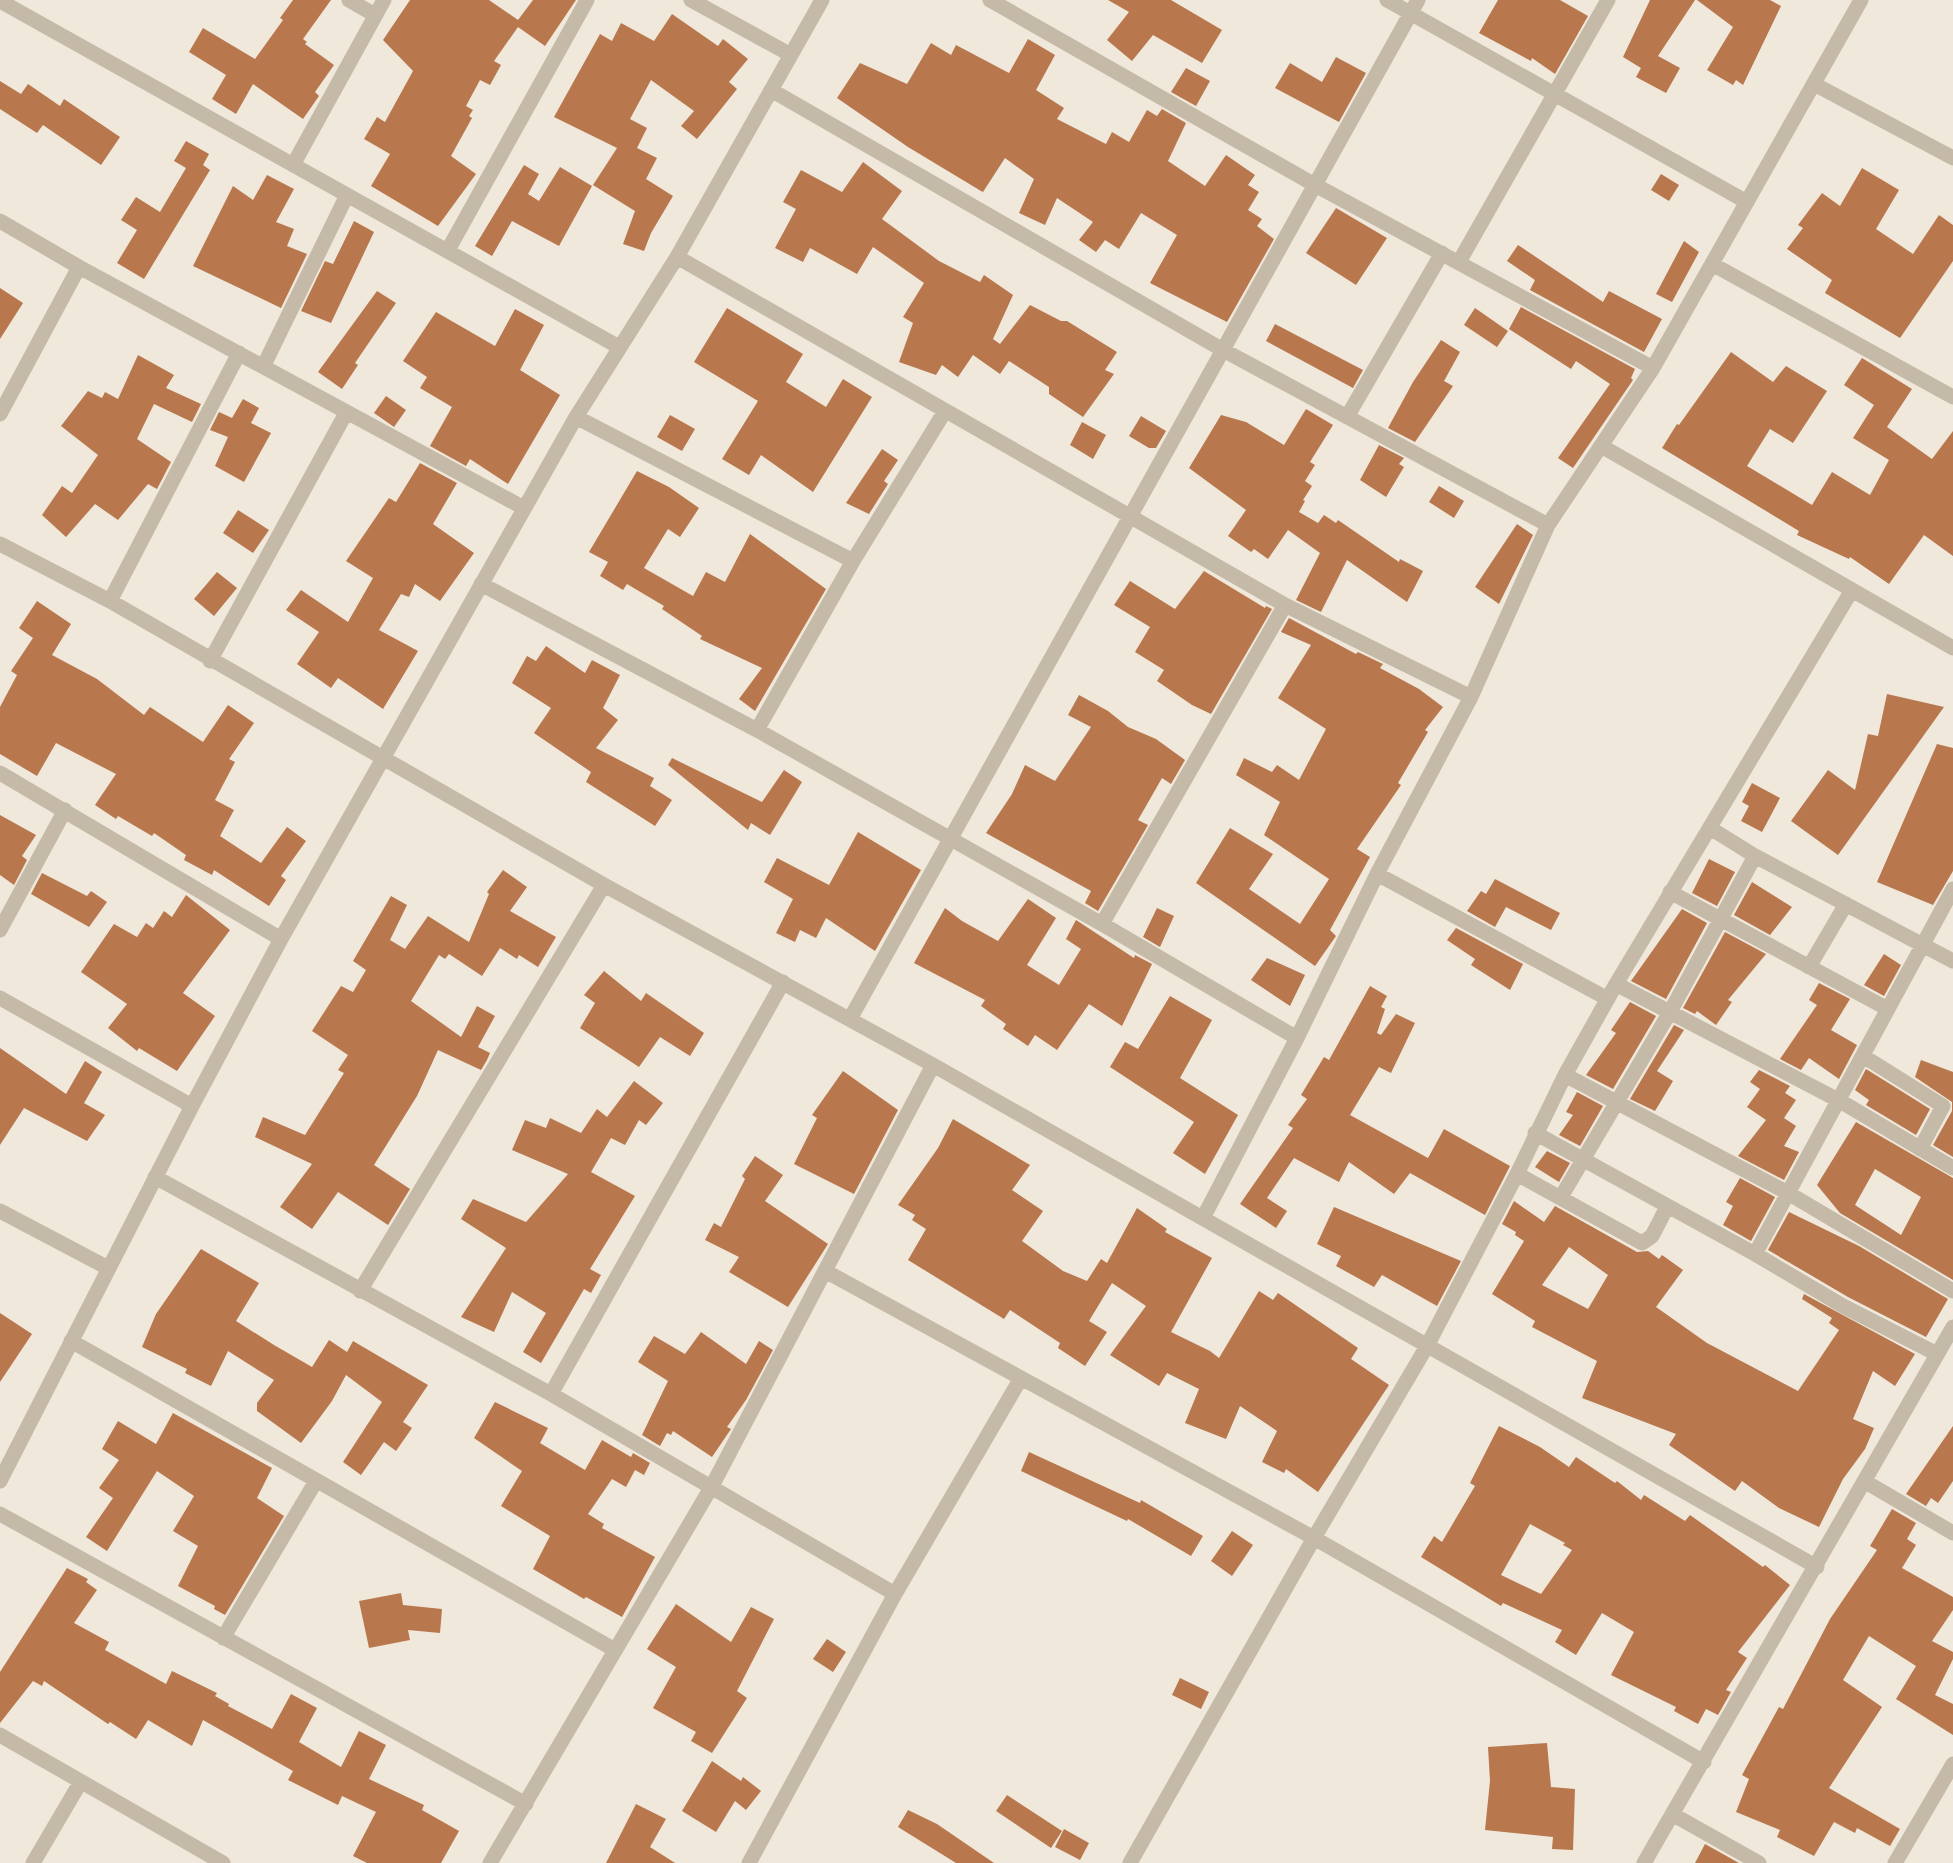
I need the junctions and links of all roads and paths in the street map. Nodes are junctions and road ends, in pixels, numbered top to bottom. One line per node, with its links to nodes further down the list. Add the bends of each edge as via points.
1 (349, 0): 12 (street)
2 (384, 0): 12 (street)
3 (587, 0): 23 (street)
4 (691, 0): 13 (street)
5 (822, 0): 13 (street)
6 (990, 0): 19 (street)
7 (1387, 0): 11 (street)
8 (1608, 0): 16 (street)
9 (1861, 0): 14 (street)
10 (1, 2): 18 (street)
11 (1415, 6): 16 (street); 19 (street)
12 (375, 15): 18 (street)
13 (791, 55): 15 (street)
14 (1814, 84): 17 (street); 21 (street)
15 (771, 90): 25 (street); 30 (street)
16 (1554, 94): 21 (street); 26 (street)
17 (1953, 158)
18 (293, 165): 20 (street)
19 (1315, 185): 24 (street); 30 (street)
20 (347, 195): 23 (street); 32 (street)
21 (1747, 202): 27 (street)
22 (0, 221): 28 (street)
23 (448, 250): 29 (street)
24 (1442, 253): 26 (street); 39 (street)
25 (676, 257): 29 (street); 35 (street)
26 (1459, 262): 33 (street)
27 (1712, 264): 33 (street); 34 (street)
28 (79, 267): 31 (street); 37 (street)
29 (619, 347): 38 (street)
30 (1223, 350): 39 (street); 42 (street)
31 (239, 353): 32 (street); 48 (street)
32 (264, 365): 36 (street)
33 (1653, 368): 40 (street)
34 (1953, 397)
35 (945, 411): 42 (street); 45 (street)
36 (346, 413): 41 (street); 51 (street)
37 (0, 414)
38 (576, 417): 41 (street); 45 (street)
39 (1347, 417): 43 (street)
40 (1603, 447): 43 (street); 47 (street)
41 (524, 508): 46 (street)
42 (1130, 519): 49 (street); 58 (street)
43 (1548, 525): 52 (street)
44 (0, 544): 48 (street)
45 (853, 561): 53 (street)
46 (481, 584): 53 (street); 54 (street)
47 (1852, 590): 50 (street); 57 (street)
48 (110, 601): 51 (street)
49 (1285, 605): 52 (street); 66 (street)
50 (1953, 648)
51 (210, 661): 54 (street)
52 (1471, 697): 60 (street)
53 (757, 730): 58 (street)
54 (382, 759): 61 (street); 68 (street)
55 (0, 773): 56 (street)
56 (65, 810): 67 (street); 68 (street)
57 (1710, 828): 59 (street); 63 (street)
58 (951, 839): 66 (street); 78 (street)
59 (1755, 856): 64 (street); 65 (street)
60 (1377, 874): 75 (street); 79 (street)
61 (604, 885): 72 (street); 100 (street)
62 (1953, 889): 69 (street)
63 (1670, 892): 65 (street); 73 (street)
64 (1846, 904): 69 (street); 71 (street)
65 (1721, 919): 71 (street); 77 (street)
66 (1102, 924): 79 (street)
67 (0, 930)
68 (281, 939): 85 (street)
69 (1922, 944): 70 (street); 76 (street)
70 (1953, 961)
71 (1809, 967): 76 (street)
72 (783, 982): 78 (street); 107 (street)
73 (1616, 984): 75 (street); 77 (street)
74 (0, 998): 85 (street)
75 (1608, 999): 82 (street)
76 (1888, 1009): 80 (street)
77 (1670, 1012): 83 (street); 84 (street)
78 (850, 1019): 81 (street)
79 (1297, 1038): 96 (street)
80 (1863, 1056): 83 (street); 87 (street, via 1943,1106)
81 (933, 1065): 96 (street); 99 (street)
82 (1565, 1075): 84 (street); 86 (street)
83 (1840, 1101): 87 (street); 92 (street)
84 (1616, 1104): 88 (street); 92 (street)
85 (192, 1106): 91 (street)
86 (1535, 1133): 88 (street); 90 (street)
87 (1920, 1149): 89 (street)
88 (1582, 1161): 93 (street); 94 (street)
89 (1953, 1168)
90 (1517, 1174): 93 (street); 104 (street)
91 (155, 1177): 98 (street); 100 (street)
92 (1788, 1193): 97 (street); 101 (street)
93 (1561, 1197): 94 (street, via 1642,1243 1652,1236)
94 (1667, 1207): 97 (street)
95 (0, 1211): 98 (street)
96 (1203, 1218): 104 (street)
97 (1755, 1254): 105 (street, via 1843,1306)
98 (108, 1268): 103 (street)
99 (825, 1271): 106 (street); 111 (street)
100 (360, 1291): 107 (street)
101 (1953, 1291)
102 (1953, 1327): 105 (street)
103 (71, 1341): 108 (street); 109 (street)
104 (1427, 1346): 114 (street); 115 (street)
105 (1937, 1354): 110 (street)
106 (1021, 1378): 114 (street); 116 (street)
107 (551, 1394): 111 (street)
108 (0, 1481)
109 (316, 1481): 117 (street); 118 (street)
110 (1864, 1481): 113 (street); 115 (street)
111 (712, 1486): 116 (street); 118 (street)
112 (0, 1514): 117 (street)
113 (1953, 1533)
114 (1314, 1538): 120 (street); 129 (street)
115 (1817, 1567): 120 (street)
116 (895, 1594): 128 (street)
117 (223, 1638): 123 (street)
118 (615, 1650): 123 (street)
119 (0, 1736): 122 (street)
120 (1704, 1762): 124 (street)
121 (1953, 1764): 132 (street)
122 (80, 1783): 125 (street); 126 (street)
123 (526, 1804): 127 (street)
124 (1672, 1815): 130 (street); 131 (street)
125 (33, 1863)
126 (223, 1863)
127 (490, 1863)
128 (749, 1863)
129 (1130, 1863)
130 (1644, 1863)
131 (1759, 1863)
132 (1895, 1863)

